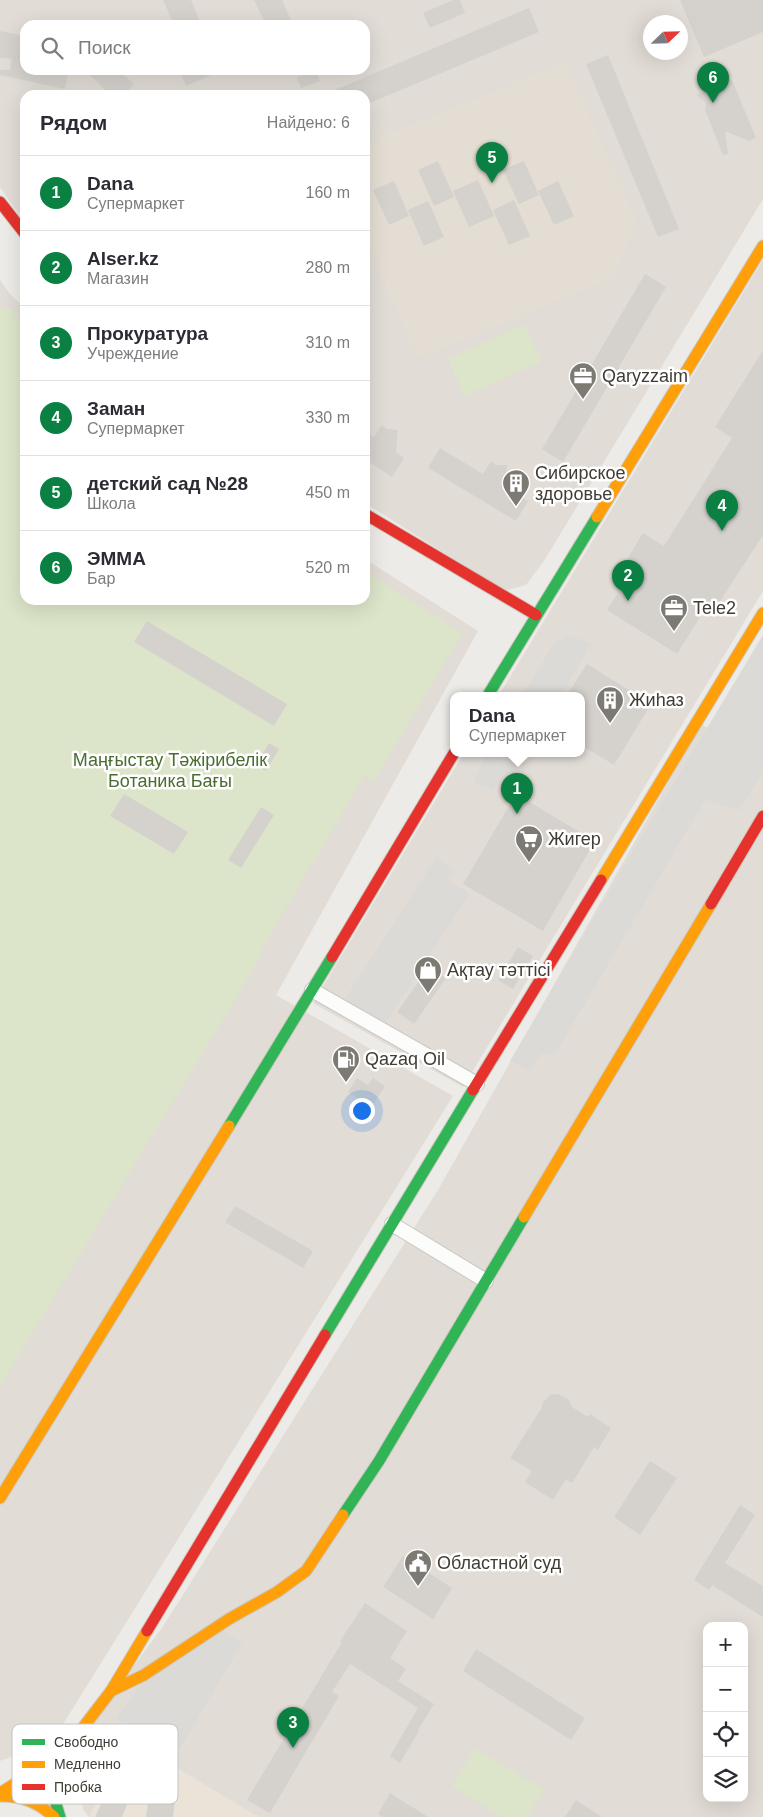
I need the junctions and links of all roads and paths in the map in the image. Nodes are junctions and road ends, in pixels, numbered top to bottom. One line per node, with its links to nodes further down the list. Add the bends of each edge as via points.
1 (0, 202): 2 (main road)
2 (20, 228)
3 (763, 246): 6 (main road)
4 (370, 517): 6 (main road)
5 (763, 613): 11 (main road)
6 (536, 615): 7 (main road)
7 (490, 692)
8 (452, 757): 10 (main road)
9 (763, 816): 13 (main road)
10 (312, 990): 11 (street); 14 (main road)
11 (477, 1084): 12 (main road)
12 (392, 1224): 13 (street); 15 (main road)
13 (486, 1281): 15 (main road, via 379,1461 306,1571 144,1675)
14 (0, 1498)
15 (111, 1690): 16 (main road)
16 (85, 1724)
17 (12, 1786): 18 (main road)
18 (0, 1794)
19 (37, 1804): 21 (main road)
20 (56, 1804): 22 (main road)
21 (54, 1817)
22 (60, 1817)

